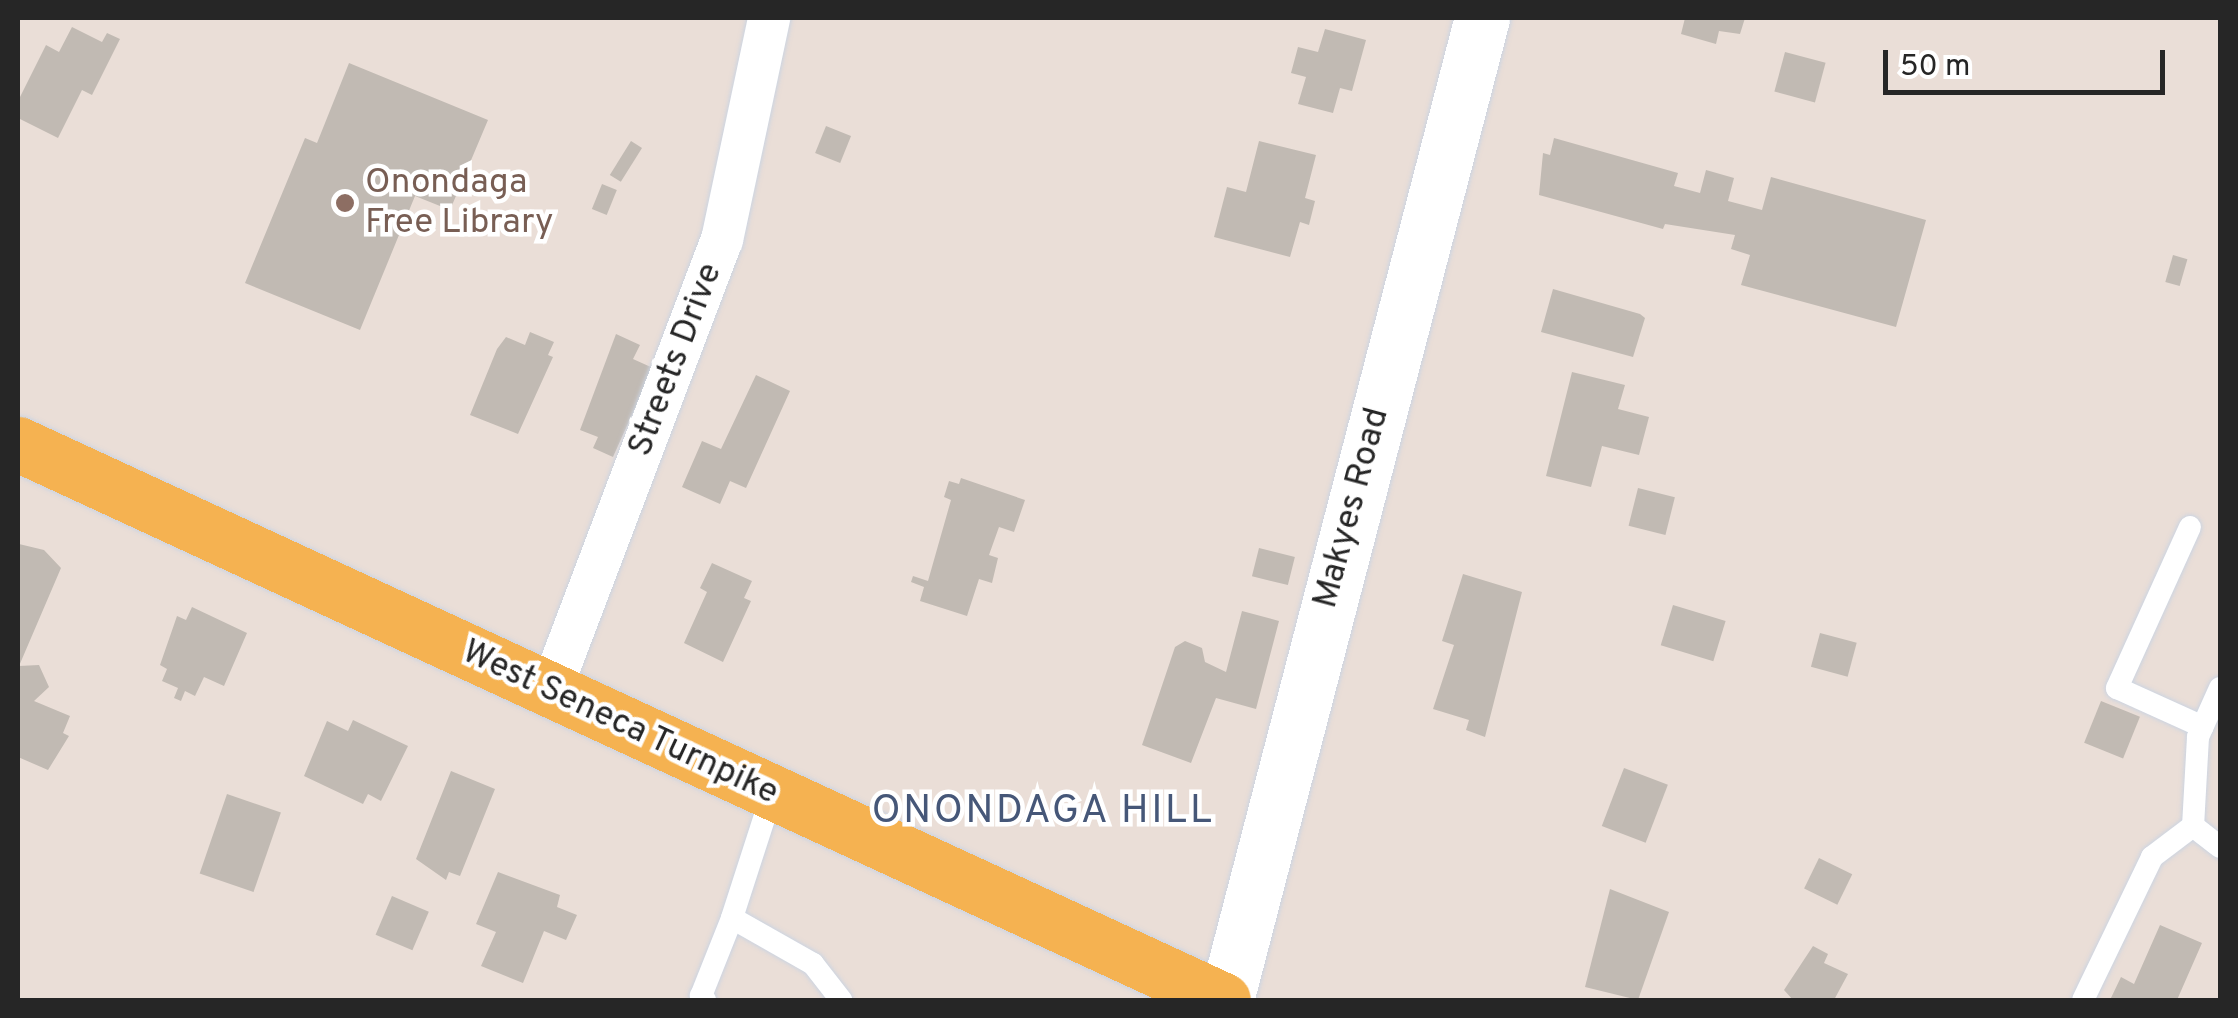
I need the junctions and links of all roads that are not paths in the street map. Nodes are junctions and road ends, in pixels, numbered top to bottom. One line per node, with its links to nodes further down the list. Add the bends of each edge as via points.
1 (768, 18): 6 (street, Streets Drive, via 722,240)
2 (1482, 18): 14 (street, Makyes Road)
3 (18, 444): 6 (main road, West Seneca Turnpike)
4 (2190, 527): 7 (lane, via 2117,688)
5 (2220, 688): 7 (lane)
6 (550, 692): 8 (main road, West Seneca Turnpike)
7 (2203, 727): 9 (lane)
8 (772, 794): 11 (lane); 14 (main road, West Seneca Turnpike)
9 (2193, 826): 10 (lane); 15 (lane, via 2152,856)
10 (2220, 847)
11 (732, 918): 12 (lane); 13 (lane, via 813,964)
12 (702, 999)
13 (840, 1000)
14 (1225, 1000)
15 (2083, 1000)

